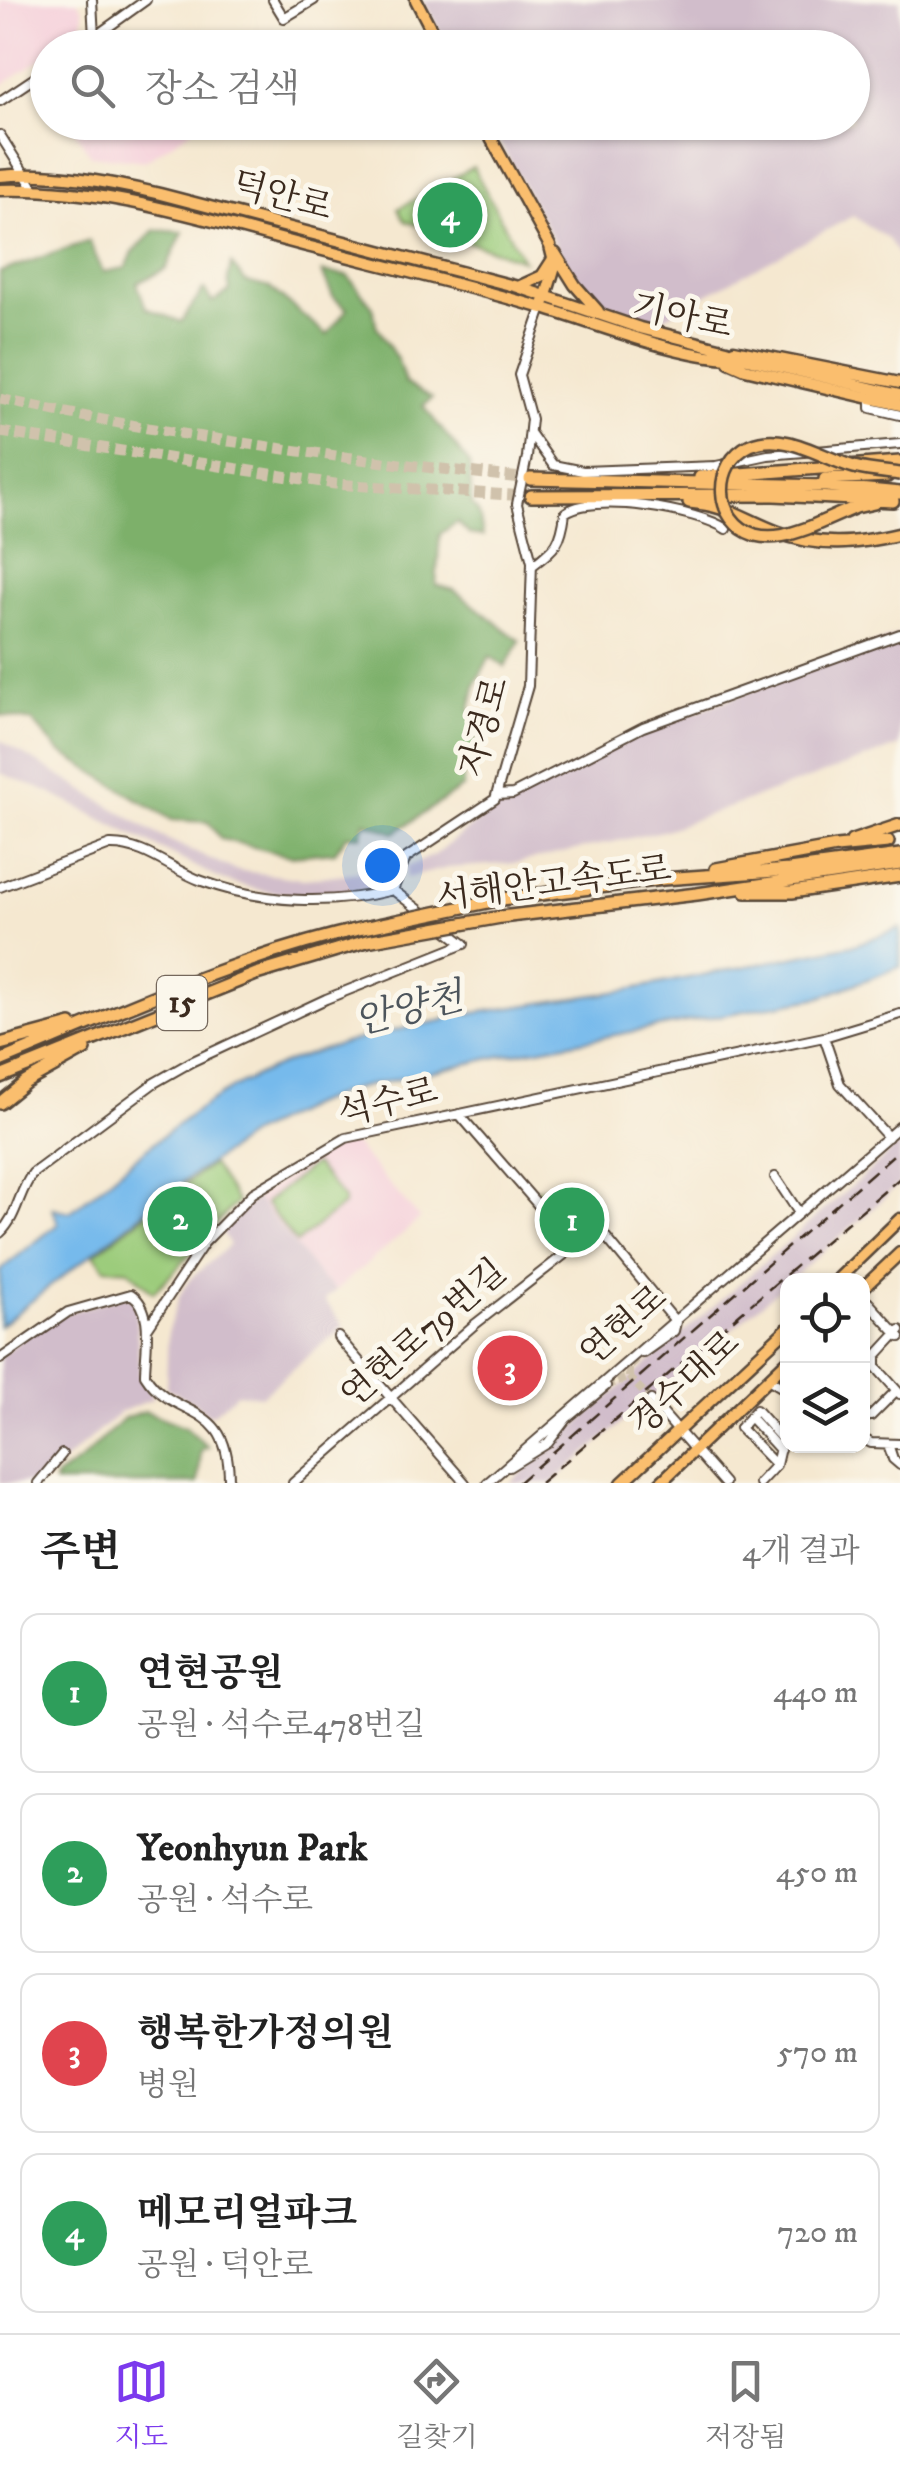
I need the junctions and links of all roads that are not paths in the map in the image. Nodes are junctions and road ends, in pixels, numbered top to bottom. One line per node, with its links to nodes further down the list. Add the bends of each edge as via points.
1 (92, 0): 6 (street)
2 (146, 0): 7 (street)
3 (273, 0): 4 (street, via 284,18)
4 (314, 0)
5 (416, 0): 8 (main road)
6 (94, 30)
7 (105, 30)
8 (432, 30)
9 (30, 81): 10 (street)
10 (0, 101)
11 (0, 135): 13 (street)
12 (492, 140): 17 (main road)
13 (24, 174): 14 (main road, 덕안로); 15 (street); 19 (main road, 덕안로, via 160,194)
14 (0, 176)
15 (34, 189): 16 (main road, 덕안로); 20 (main road, 덕안로, via 129,199)
16 (0, 190)
17 (550, 246): 18 (main road); 21 (main road, via 592,307)
18 (554, 258): 19 (main road, via 542,276); 20 (main road)
19 (518, 287): 20 (main road, 덕안로)
20 (544, 302): 21 (main road, 기아로); 22 (main road, 기아로, via 628,335); 28 (street, 자경로, via 519,375)
21 (608, 317): 22 (main road, 기아로)
22 (725, 354): 23 (main road, via 769,355); 24 (main road, 기아로); 25 (main road, via 745,369)
23 (900, 383)
24 (900, 394)
25 (871, 398): 26 (main road); 27 (street, via 871,408)
26 (900, 405)
27 (900, 415)
28 (531, 434): 29 (street, via 553,465 584,471 716,469 768,456); 40 (street, 자경로, via 517,504)
29 (900, 444)
30 (896, 460): 33 (highway)
31 (900, 474): 34 (highway, bridge); 37 (highway, bridge, via 779,441 737,454 722,486 732,519 764,536 783,536 856,506)
32 (530, 480): 33 (highway)
33 (625, 482): 34 (highway)
34 (772, 485): 37 (highway, via 865,488)
35 (531, 496): 36 (highway)
36 (624, 498): 37 (highway); 39 (highway, via 720,506 814,543 856,544)
37 (898, 498)
38 (726, 529): 40 (street, via 713,514 629,504 568,509 557,547)
39 (900, 531)
40 (532, 566): 42 (street, 자경로, via 528,686)
41 (900, 634): 42 (street, via 644,726 513,794)
42 (497, 796): 50 (street, 자경로, via 406,858)
43 (892, 832): 47 (highway)
44 (900, 855): 48 (highway, 서해안고속도로 / 15)
45 (900, 864): 48 (highway, 서해안고속도로 / 15)
46 (900, 876): 48 (highway)
47 (663, 878): 48 (highway, 서해안고속도로 / 15); 51 (highway, 서해안고속도로 / 15, bridge, via 502,900)
48 (791, 880): 51 (highway, 서해안고속도로 / 15, bridge)
49 (0, 886): 50 (street, via 124,845 246,893 334,901)
50 (393, 890): 66 (street, via 464,944 257,1029 154,1084 33,1174)
51 (365, 934): 52 (highway, 서해안고속도로 / 15, via 321,937); 54 (highway, 서해안고속도로 / 15)
52 (114, 1014): 56 (highway); 57 (highway, 서해안고속도로 / 15)
53 (900, 1014): 55 (street, 석수로)
54 (124, 1027): 58 (highway, 서해안고속도로 / 15); 59 (highway)
55 (824, 1037): 60 (street, 석수로); 62 (street, via 840,1084)
56 (0, 1044)
57 (0, 1062)
58 (0, 1077)
59 (0, 1103)
60 (459, 1114): 67 (street); 73 (street, 석수로, via 346,1138 262,1186 204,1243)
61 (900, 1128): 62 (street, 연현로)
62 (888, 1137): 64 (street, 연현로)
63 (775, 1177): 64 (street)
64 (799, 1213): 72 (street, 연현로)
65 (900, 1219): 69 (main road)
66 (0, 1232)
67 (572, 1244): 72 (street, via 602,1231); 84 (street, 연현로79번길)
68 (900, 1254): 70 (main road)
69 (844, 1273)
70 (870, 1282)
71 (870, 1304): 74 (street)
72 (675, 1324): 77 (street); 89 (street, 연현로)
73 (147, 1329): 78 (street, via 138,1298 116,1296 68,1312); 98 (street, via 145,1375 158,1391 207,1418 226,1450)
74 (899, 1334): 83 (street, via 876,1356 876,1368)
75 (780, 1335): 87 (main road, 경수대로)
76 (338, 1337): 84 (street)
77 (643, 1353)
78 (0, 1359)
79 (785, 1363): 80 (main road, 경수대로)
80 (768, 1379): 82 (street); 92 (main road, 경수대로)
81 (606, 1386): 89 (street, via 548,1444)
82 (780, 1386)
83 (898, 1392): 86 (street)
84 (391, 1398): 99 (street, 연현로79번길); 100 (street)
85 (651, 1400): 87 (street)
86 (870, 1416)
87 (676, 1429): 92 (street); 101 (main road, 경수대로)
88 (870, 1442): 90 (street)
89 (538, 1444): 96 (street)
90 (888, 1444): 91 (street); 94 (street)
91 (900, 1444)
92 (694, 1450): 102 (main road, 경수대로); 103 (street)
93 (62, 1454): 97 (street)
94 (900, 1465)
95 (776, 1466): 95 (street, via 782,1439 756,1410 740,1428); 104 (street)
96 (490, 1480)
97 (38, 1483)
98 (229, 1483)
99 (293, 1483)
100 (465, 1483)
101 (622, 1483)
102 (660, 1483)
103 (724, 1483)
104 (759, 1483)

